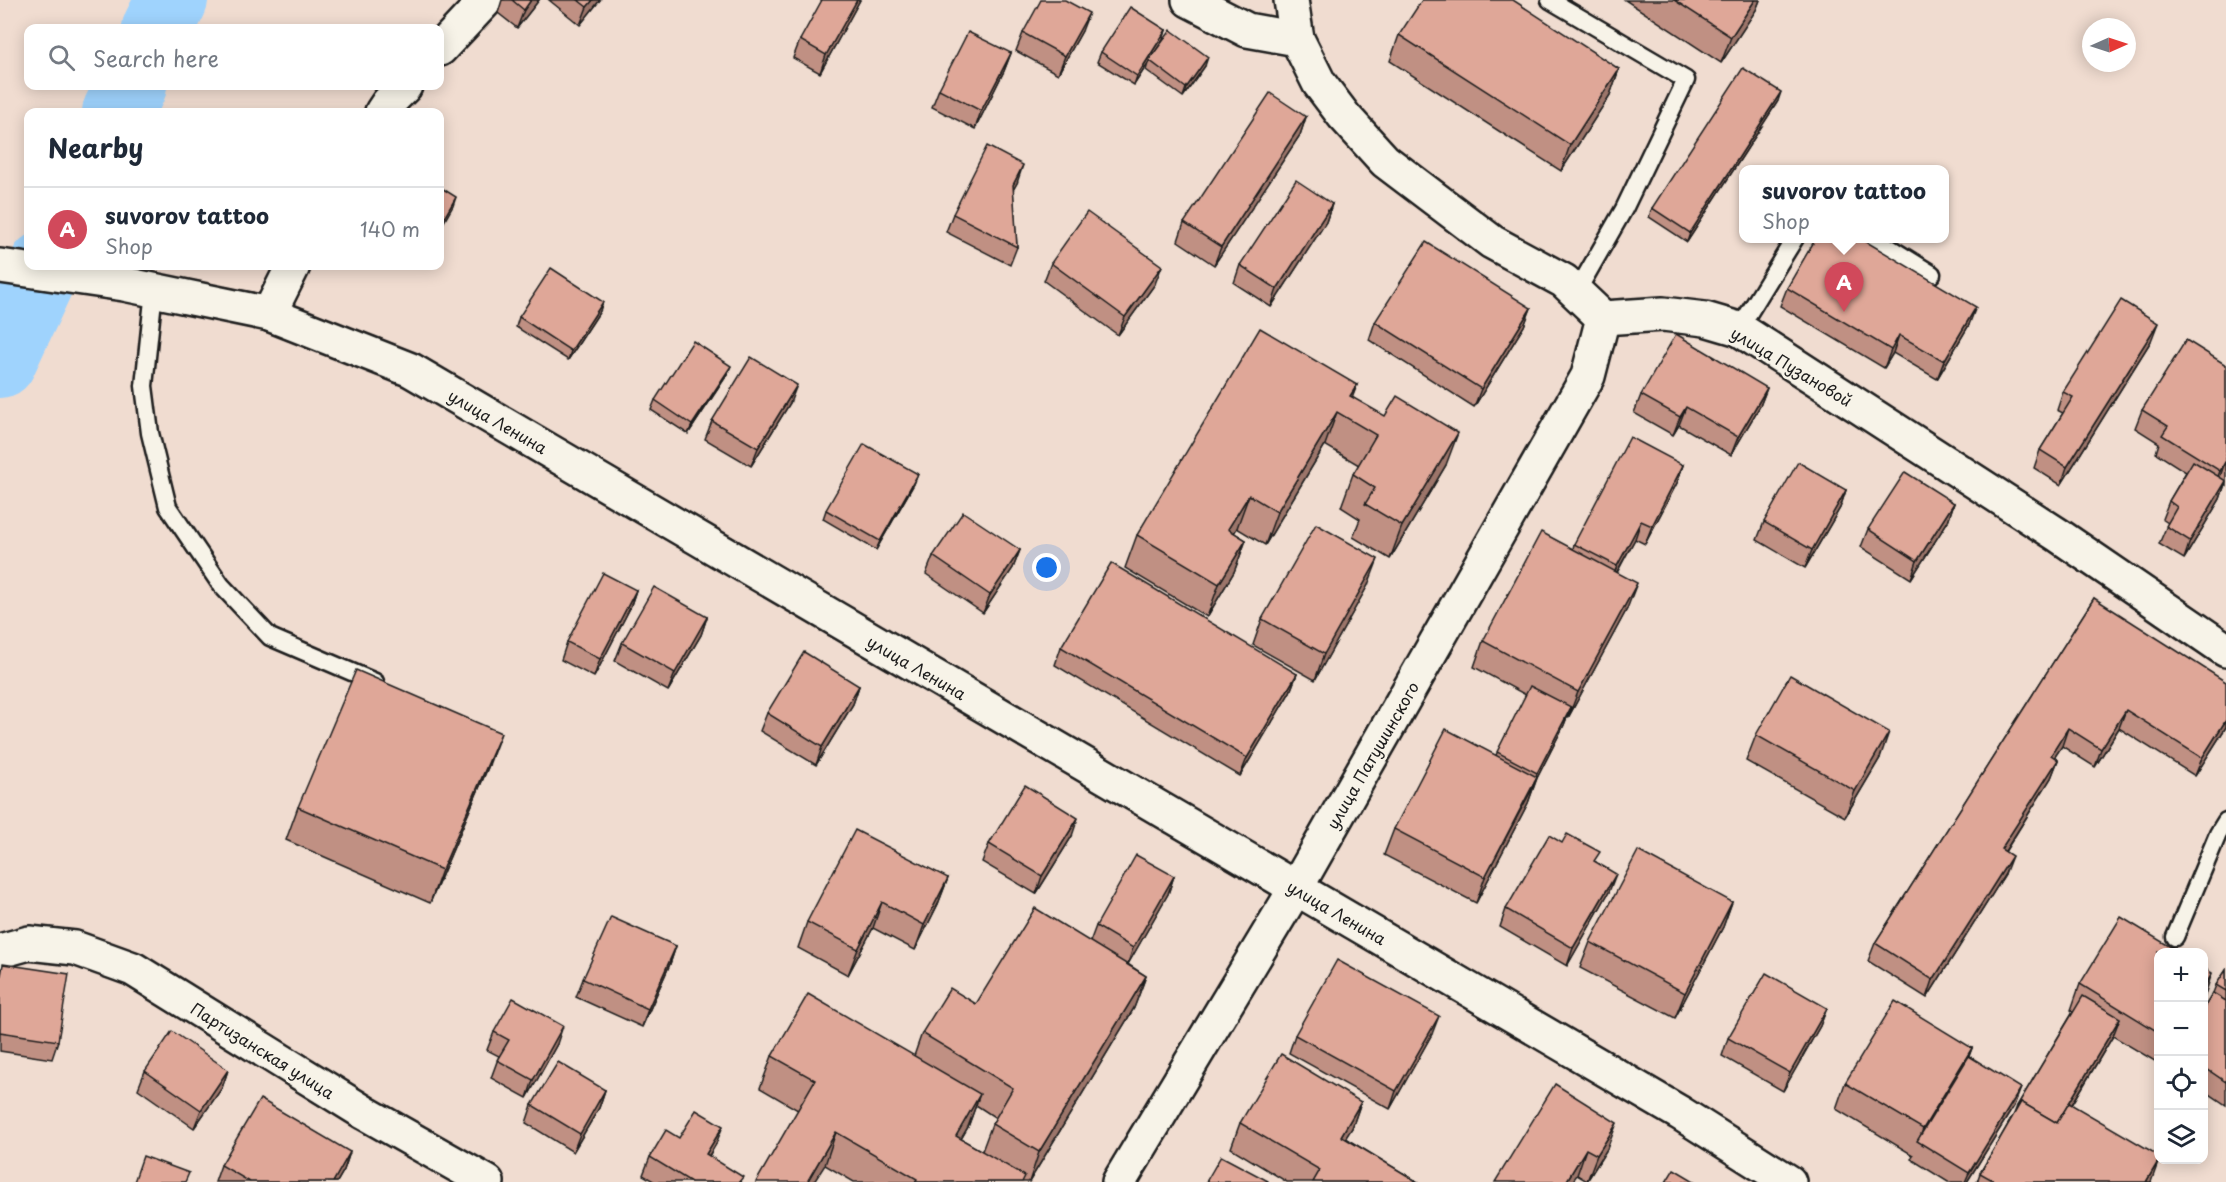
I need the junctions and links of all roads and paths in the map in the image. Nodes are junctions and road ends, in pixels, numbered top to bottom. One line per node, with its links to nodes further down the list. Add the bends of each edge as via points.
1 (486, 0): 6 (street)
2 (1189, 0): 5 (street, via 1247,30)
3 (1291, 0): 5 (street)
4 (1550, 0): 17 (lane, via 1686,80 1624,210)
5 (1297, 39): 17 (street, via 1319,83 1385,161 1492,242 1564,281)
6 (444, 45)
7 (401, 90): 8 (street)
8 (385, 108)
9 (1792, 243): 20 (lane)
10 (1882, 243): 15 (lane)
11 (0, 266): 12 (street, улица Ленина)
12 (24, 270)
13 (26, 270): 16 (street, улица Ленина)
14 (291, 270): 18 (street)
15 (1932, 274)
16 (139, 287): 18 (street, улица Ленина); 22 (lane, via 150,433 168,507 221,585 270,637)
17 (1576, 293): 19 (street)
18 (269, 314): 24 (street, улица Ленина, via 411,370)
19 (1603, 318): 20 (street, улица Пузановой, via 1663,314); 24 (street, улица Патушинского, via 1588,376)
20 (1739, 329): 21 (street, улица Пузановой, via 2058,535)
21 (2226, 650)
22 (387, 687)
23 (2223, 831): 25 (lane)
24 (1296, 888): 28 (street, улица Патушинского); 29 (street, улица Ленина, via 1680,1113)
25 (2175, 937)
26 (14, 947): 27 (street, Партизанская улица, via 75,948 133,969 365,1113)
27 (487, 1182)
28 (1119, 1182)
29 (1789, 1182)

